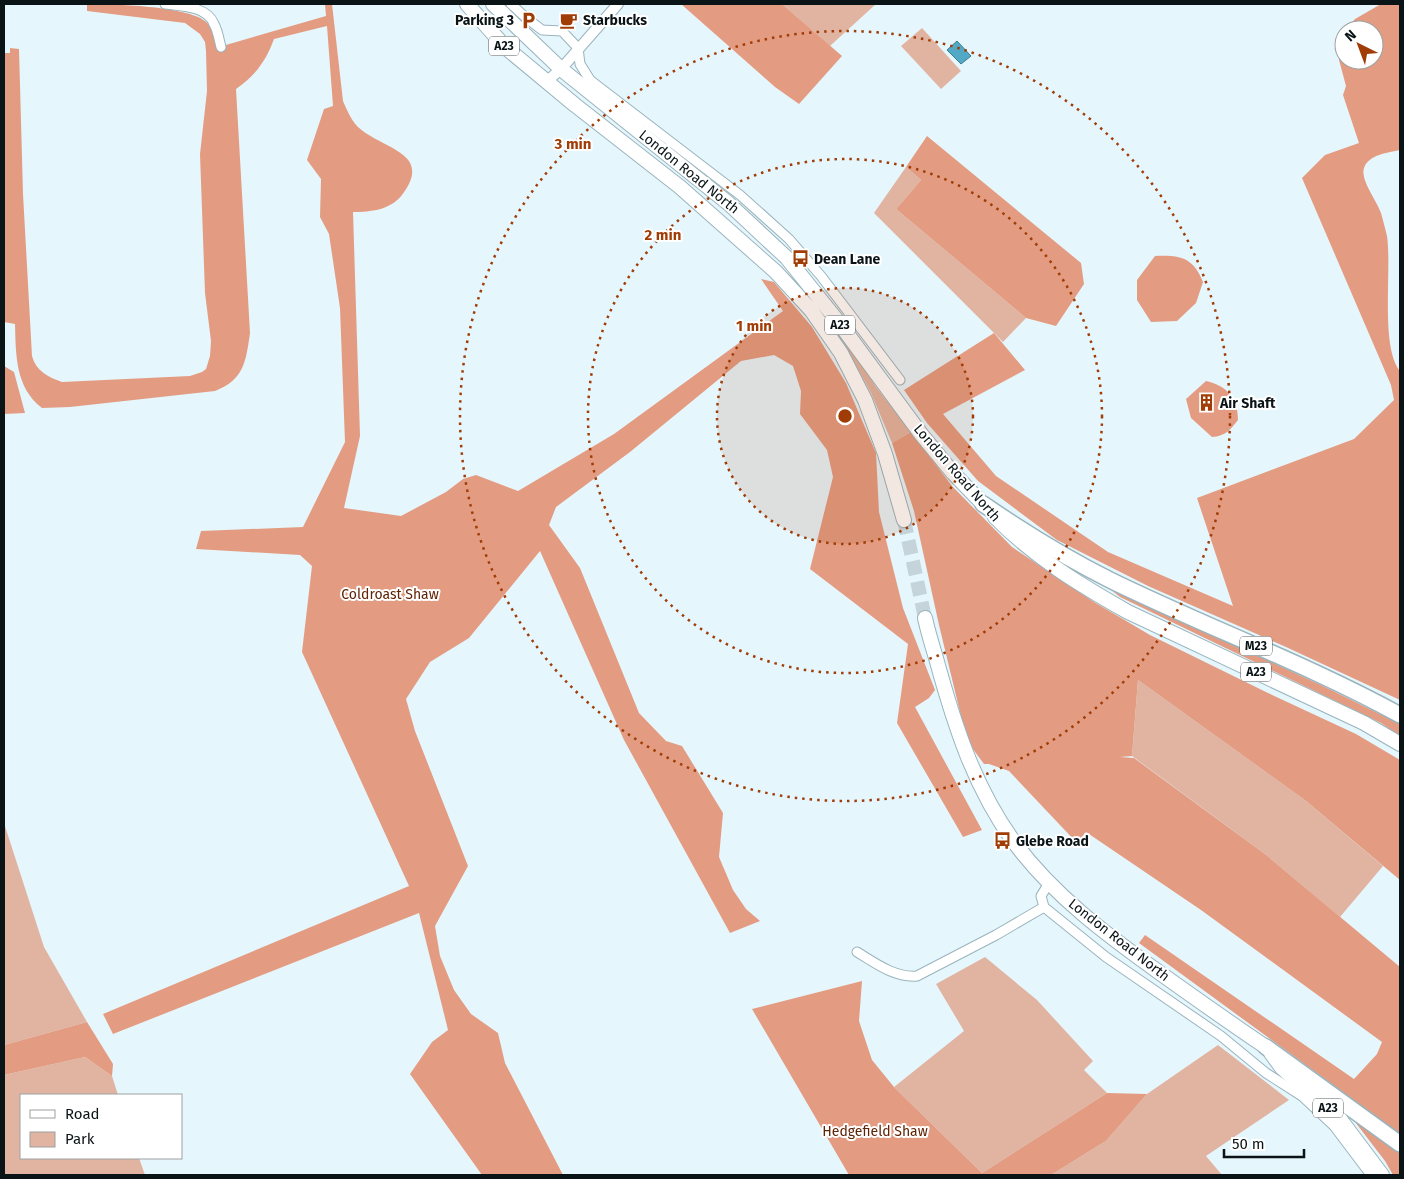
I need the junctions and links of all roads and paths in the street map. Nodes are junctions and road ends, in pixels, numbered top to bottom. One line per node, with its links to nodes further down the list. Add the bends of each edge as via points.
1 (165, 4): 6 (street, via 203,11 214,22)
2 (467, 4): 10 (main road, A23, via 505,47)
3 (493, 4): 8 (main road, A23)
4 (511, 4): 7 (street, via 542,30 562,31)
5 (618, 4): 7 (street)
6 (221, 47)
7 (578, 48): 8 (street); 9 (street, London Road North, via 580,64)
8 (561, 69): 10 (street); 11 (main road, London Road North / A23)
9 (590, 80): 11 (street, London Road North); 12 (street, London Road North, via 740,195 789,239)
10 (546, 82): 14 (main road, London Road North / A23, via 680,188 776,272 811,310 841,354 865,400 888,462)
11 (595, 98): 13 (main road, London Road North / A23, via 728,203 787,258 921,434)
12 (900, 380)
13 (983, 504): 16 (highway, M23, via 1027,534 1110,580); 17 (main road, London Road North / A23, via 1016,538 1090,591 1136,616 1364,723)
14 (904, 520)
15 (925, 618): 18 (main road, London Road North / A23, via 952,715 971,765 986,797 1014,842)
16 (1400, 715)
17 (1400, 744)
18 (1049, 883): 19 (street, via 1041,896); 21 (main road, London Road North / A23, via 1117,942)
19 (1044, 907): 20 (street, via 917,976 907,977 893,972); 23 (street, via 1106,957 1302,1096 1334,1126)
20 (856, 952)
21 (1266, 1047): 22 (highway); 24 (main road, London Road North / A23, via 1282,1068 1340,1119)
22 (1400, 1144)
23 (1371, 1175)
24 (1382, 1175)

